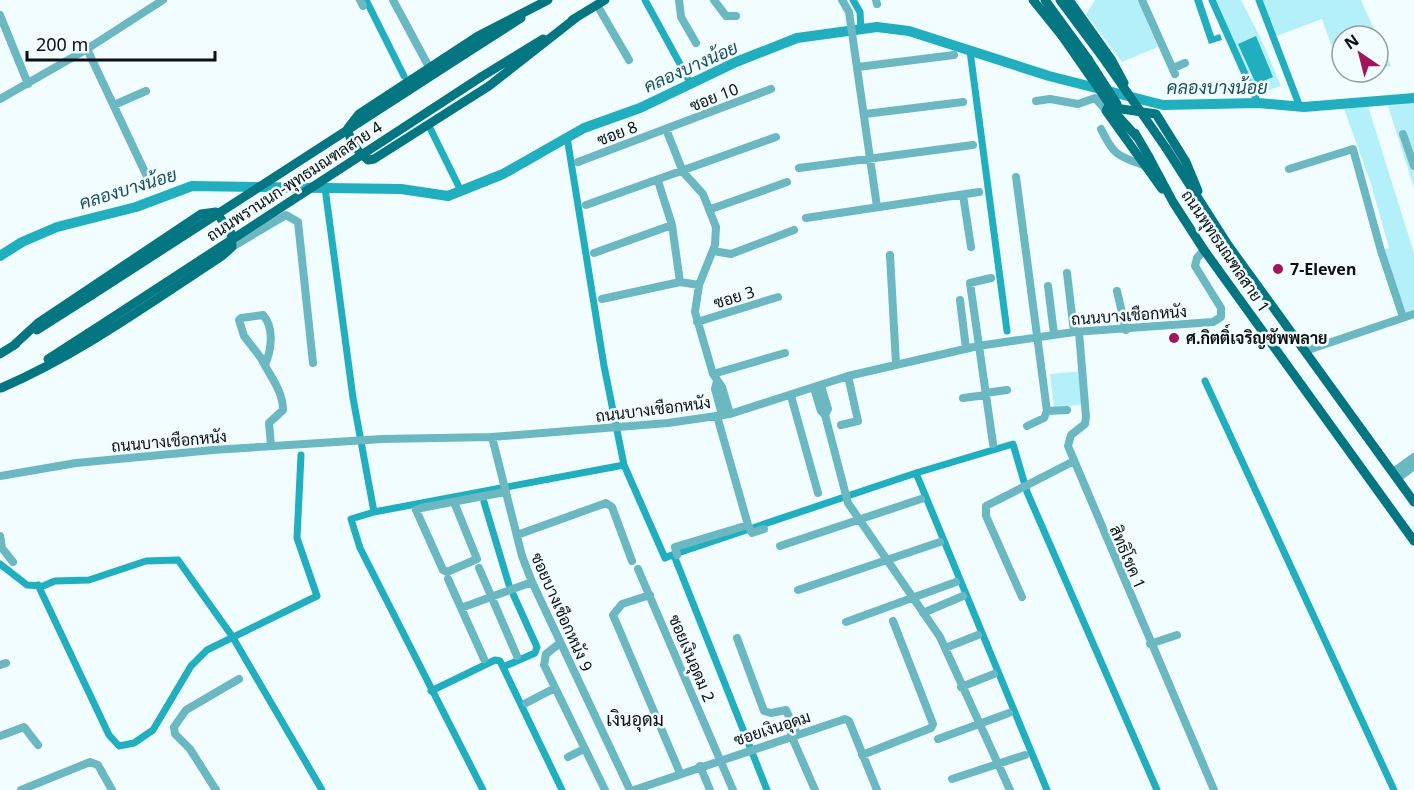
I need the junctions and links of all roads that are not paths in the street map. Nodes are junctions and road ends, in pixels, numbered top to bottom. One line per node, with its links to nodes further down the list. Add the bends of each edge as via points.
1 (164, 0): 12 (street)
2 (393, 0): 23 (street)
3 (549, 0): 23 (main road, via 492,28); 82 (main road, ถนนพรานนก-พุทธมณฑลสาย 4, bridge)
4 (679, 0): 17 (street, via 681,16)
5 (714, 0): 15 (street, via 726,16)
6 (842, 0): 22 (street, via 849,12)
7 (1033, 0): 38 (main road, bridge)
8 (1060, 0): 27 (main road, ถนนพุทธมณฑลสาย 1, bridge)
9 (1069, 0): 27 (main road, bridge, via 1111,59)
10 (1142, 0): 21 (street, via 1174,71)
11 (601, 2): 16 (main road, ถนนพรานนก-พุทธมณฑลสาย 4); 20 (street)
12 (153, 3): 18 (street)
13 (1048, 3): 38 (main road, ถนนพุทธมณฑลสาย 1, bridge)
14 (0, 15): 24 (street)
15 (736, 16)
16 (577, 17): 23 (main road, via 489,86 368,160 349,136 352,120); 94 (main road, ถนนพรานนก-พุทธมณฑลสาย 4, bridge)
17 (696, 43)
18 (87, 49): 24 (street); 31 (street)
19 (954, 56): 22 (street)
20 (629, 60)
21 (1185, 63)
22 (858, 66): 33 (street)
23 (429, 67)
24 (28, 84): 28 (street)
25 (771, 89): 34 (street, ซอย 10)
26 (146, 91): 31 (street)
27 (1127, 91): 54 (main road, ถนนพุทธมณฑลสาย 1, bridge)
28 (0, 99)
29 (1036, 101): 32 (street, via 1078,104 1095,98)
30 (963, 102): 33 (street)
31 (114, 105): 50 (street)
32 (1106, 110): 41 (main road); 54 (main road, via 1110,106 1156,114 1186,162)
33 (865, 114): 40 (street)
34 (666, 129): 42 (street, ซอย 8); 46 (street)
35 (1101, 129): 41 (street, via 1112,150 1122,157)
36 (1403, 134): 43 (street)
37 (776, 136): 46 (street)
38 (1137, 137): 41 (main road, ถนนพุทธมณฑลสาย 1, bridge)
39 (973, 145): 40 (street)
40 (870, 159): 44 (street); 55 (street)
41 (1146, 161): 62 (main road, ถนนพุทธมณฑลสาย 1)
42 (578, 162)
43 (1414, 166)
44 (799, 168)
45 (1289, 169): 76 (street, via 1353,149)
46 (683, 172): 48 (street); 56 (street, via 704,194)
47 (1016, 177): 81 (street)
48 (658, 181): 53 (street); 58 (street)
49 (787, 182): 56 (street)
50 (151, 185)
51 (979, 192): 52 (street)
52 (963, 195): 55 (street); 61 (street)
53 (586, 205)
54 (1202, 205): 85 (main road, ถนนพุทธมณฑลสาย 1)
55 (877, 207): 57 (street)
56 (711, 209): 63 (street, via 716,226)
57 (806, 218)
58 (672, 225): 64 (street); 68 (street)
59 (794, 230): 63 (street, via 731,254)
60 (232, 247): 82 (main road, via 231,232 216,212 201,214 38,323); 88 (street, via 286,215 297,222); 94 (main road, via 117,325)
61 (970, 247)
62 (1204, 250): 78 (street, ถนนบางเชือกหนัง, via 1196,266 1221,308 1219,320); 122 (main road, ถนนพุทธมณฑลสาย 1)
63 (713, 251): 69 (street)
64 (594, 253)
65 (890, 255): 89 (street)
66 (1067, 273): 79 (street)
67 (992, 278): 83 (street, via 970,282)
68 (680, 282): 69 (street); 73 (street)
69 (699, 285): 77 (street, via 694,312)
70 (1048, 286): 80 (street)
71 (1117, 291): 78 (street)
72 (778, 297): 77 (street, ซอย 3)
73 (602, 299)
74 (960, 300): 84 (street)
75 (1414, 314): 76 (street)
76 (1403, 317): 85 (street)
77 (697, 322): 92 (street)
78 (1126, 330): 79 (street, ถนนบางเชือกหนัง)
79 (1076, 332): 80 (street, ถนนบางเชือกหนัง); 108 (street, สิทธิโชค 1, via 1086,417 1085,424 1068,441)
80 (1054, 334): 81 (street, ถนนบางเชือกหนัง)
81 (1038, 336): 83 (street, ถนนบางเชือกหนัง); 100 (street)
82 (13, 346): 87 (main road, ถนนพรานนก-พุทธมณฑลสาย 4)
83 (978, 346): 84 (street, ถนนบางเชือกหนัง); 96 (street)
84 (966, 349): 89 (street, ถนนบางเชือกหนัง)
85 (1305, 351): 110 (main road, ถนนพุทธมณฑลสาย 1)
86 (784, 353): 92 (street)
87 (0, 354)
88 (313, 363)
89 (897, 364): 91 (street, ถนนบางเชือกหนัง)
90 (264, 365): 90 (street, via 244,336 239,320 242,318 263,315 268,321 271,345); 106 (street, via 278,387 283,408 269,423)
91 (848, 376): 93 (street, ถนนบางเชือกหนัง); 102 (street, via 858,421)
92 (715, 378): 101 (street)
93 (817, 387): 97 (street, ถนนบางเชือกหนัง); 117 (street, via 848,503)
94 (1, 389)
95 (1007, 390): 96 (street)
96 (986, 394): 98 (street); 105 (street)
97 (791, 396): 101 (street, ถนนบางเชือกหนัง); 113 (street)
98 (963, 398)
99 (1067, 410): 100 (street)
100 (1047, 411): 103 (street, via 1046,417)
101 (723, 415): 104 (street, ถนนบางเชือกหนัง); 118 (street)
102 (841, 425)
103 (1027, 426)
104 (492, 437): 106 (street, ถนนบางเชือกหนัง); 112 (street, ซอยบางเชือกหนัง 9)
105 (993, 444)
106 (271, 446): 111 (street, ถนนบางเชือกหนัง, via 76,463)
107 (1414, 457): 110 (street)
108 (1074, 461): 139 (street, via 986,506 986,516); 148 (street, สิทธิโชค 1)
109 (1414, 466): 110 (street)
110 (1395, 475): 116 (main road, ถนนพุทธมณฑลสาย 1)
111 (0, 476)
112 (504, 488): 115 (street); 120 (street, ซอยบางเชือกหนัง 9)
113 (818, 493)
114 (921, 499): 117 (street)
115 (454, 502): 115 (street, via 477,559 447,572 416,510)
116 (1414, 502)
117 (859, 520): 124 (street); 126 (street)
118 (749, 527): 119 (street); 125 (street)
119 (764, 529)
120 (517, 535): 127 (street, via 606,503 612,507); 132 (street, ซอยบางเชือกหนัง 9)
121 (0, 536): 128 (street, via 5,554)
122 (1414, 541)
123 (940, 542): 126 (street)
124 (780, 546)
125 (675, 552)
126 (887, 560): 134 (street); 138 (street)
127 (632, 561)
128 (13, 562)
129 (479, 568): 137 (street)
130 (638, 569): 135 (street, ซอยเงินอุดม 2)
131 (448, 579): 140 (street)
132 (532, 582): 137 (street); 147 (street, ซอยบางเชือกหนัง 9)
133 (956, 582): 138 (street)
134 (798, 590)
135 (650, 595): 167 (street, ซอยเงินอุดม 2); 170 (street, via 622,604 613,615)
136 (963, 596): 141 (street)
137 (491, 597): 140 (street); 150 (street)
138 (913, 597): 141 (street); 143 (street)
139 (1022, 597)
140 (461, 608): 151 (street)
141 (923, 613): 149 (street)
142 (893, 621): 164 (street, via 933,724)
143 (846, 622)
144 (978, 635): 149 (street)
145 (1177, 635): 148 (street)
146 (737, 638): 159 (street, via 764,711 786,710)
147 (560, 643): 155 (street, via 544,659); 176 (street, ซอยบางเชือกหนัง 9)
148 (1150, 644): 182 (street, สิทธิโชค 1)
149 (945, 648): 154 (street)
150 (518, 656)
151 (484, 659)
152 (994, 674): 154 (street)
153 (239, 679): 174 (street, via 186,710 174,727 175,734 190,749)
154 (961, 687): 158 (street)
155 (555, 688): 156 (street); 163 (street)
156 (526, 703)
157 (1009, 712): 158 (street)
158 (978, 724): 161 (street); 168 (street)
159 (794, 734): 164 (street, ซอยเงินอุดม, via 845,719); 167 (street, ซอยเงินอุดม); 179 (street)
160 (0, 736): 162 (street, via 24,727)
161 (938, 739)
162 (38, 745)
163 (584, 750): 166 (street); 175 (street)
164 (862, 754): 180 (street, ซอยเงินอุดม)
165 (1025, 755): 168 (street)
166 (568, 757)
167 (721, 759): 169 (street, ซอยเงินอุดม); 178 (street, ซอยเงินอุดม 2)
168 (1000, 763): 171 (street); 181 (street)
169 (700, 766): 170 (street, ซอยเงินอุดม); 177 (street)
170 (680, 773): 176 (street, ซอยเงินอุดม)
171 (952, 779)
172 (21, 790): 173 (street, via 90,762 98,765)
173 (112, 790)
174 (216, 790)
175 (605, 790)
176 (632, 790)
177 (710, 790)
178 (733, 790)
179 (815, 790)
180 (877, 790)
181 (1010, 790)
182 (1214, 790)

